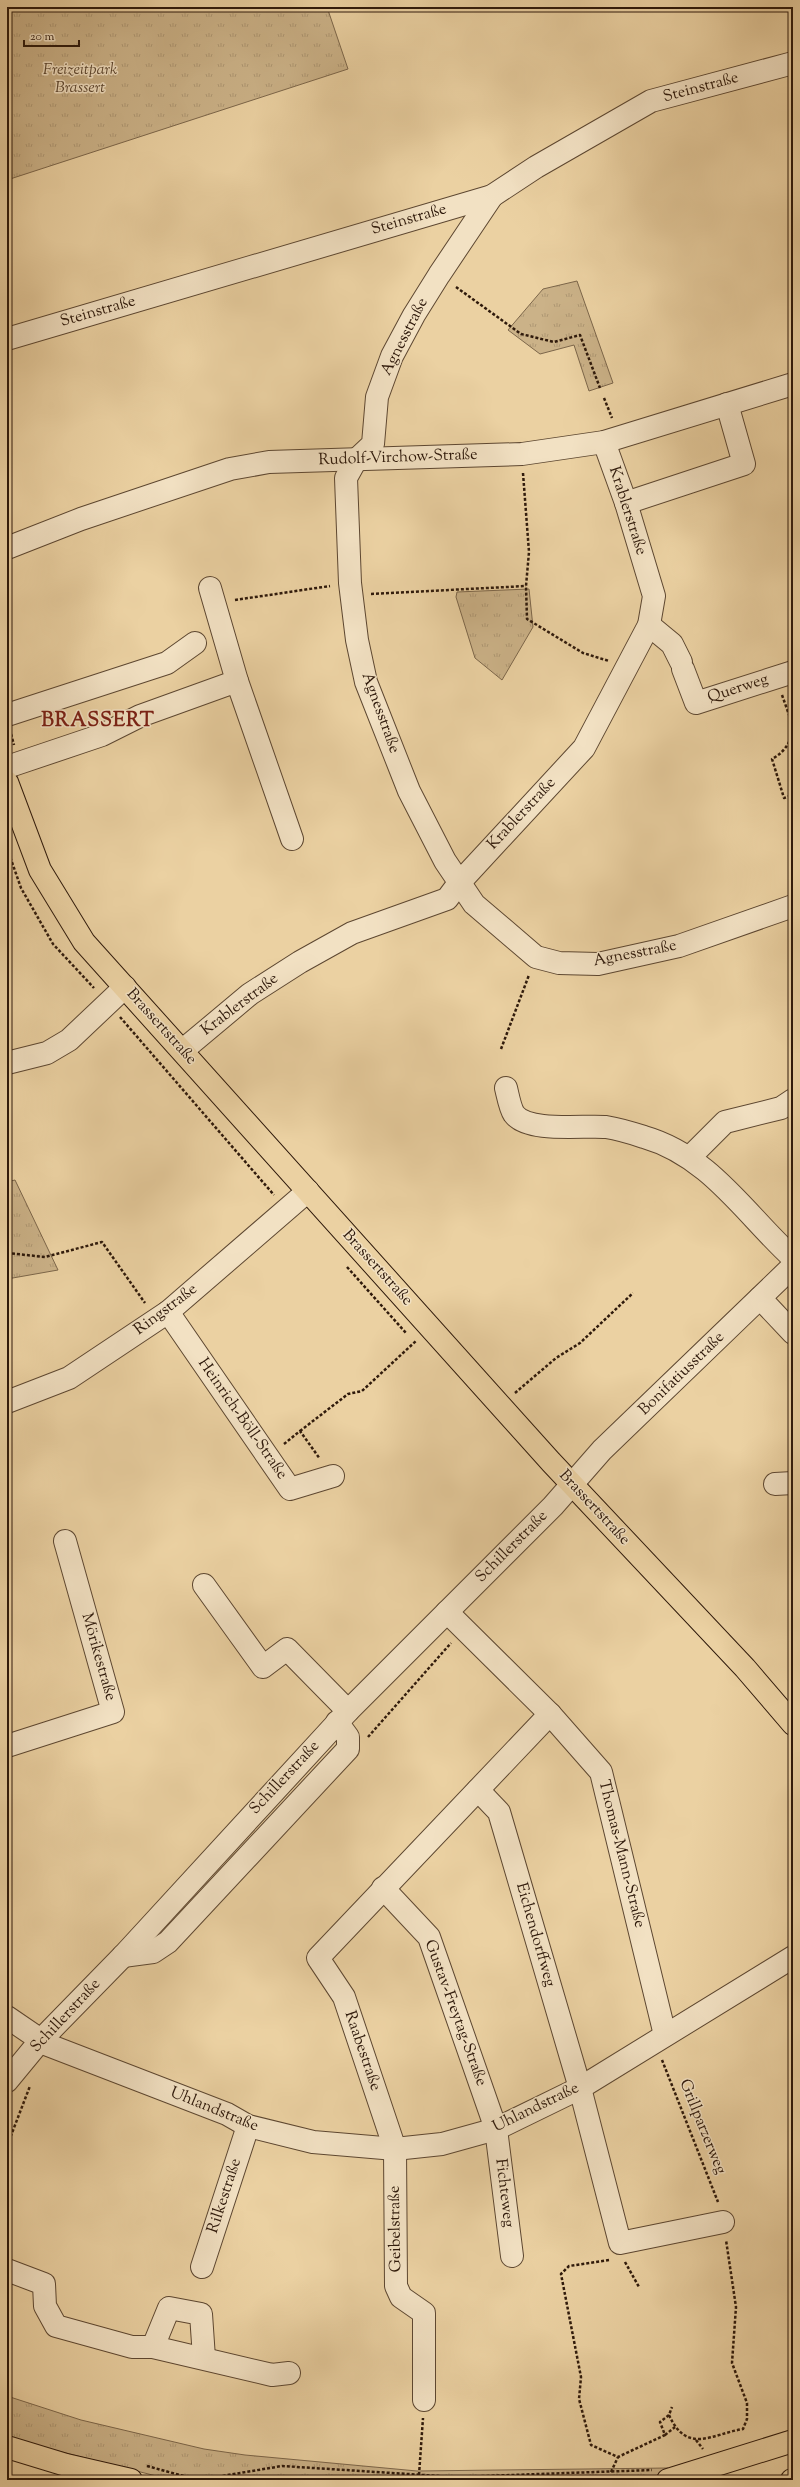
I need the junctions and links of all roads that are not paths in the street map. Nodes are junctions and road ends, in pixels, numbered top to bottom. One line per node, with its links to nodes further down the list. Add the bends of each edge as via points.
1 (793, 63): 2 (street, Steinstraße, via 651,101 536,167)
2 (492, 196): 3 (street, Steinstraße); 7 (street, Agnesstraße, via 439,275 392,356 378,397 373,444)
3 (7, 338)
4 (793, 384): 5 (street, Rudolf-Virchow-Straße)
5 (728, 404): 6 (street, Rudolf-Virchow-Straße); 8 (street, via 744,464)
6 (604, 442): 7 (street, Rudolf-Virchow-Straße, via 522,454); 8 (street, Krablerstraße)
7 (356, 460): 9 (street, Rudolf-Virchow-Straße, via 269,462 230,468 81,519); 19 (street, Agnesstraße, via 346,478 351,589 366,682 409,791)
8 (626, 503): 11 (street, Krablerstraße, via 654,596)
9 (7, 548)
10 (210, 588): 14 (street)
11 (649, 625): 13 (street, Querweg, via 672,644 696,703); 19 (street, Krablerstraße, via 584,748)
12 (195, 643): 15 (street, via 167,663)
13 (785, 675)
14 (237, 681): 16 (street, via 140,716 102,735); 18 (street)
15 (8, 723)
16 (14, 765)
17 (7, 782): 21 (main road, Brassertstraße, via 40,870 84,942)
18 (292, 839)
19 (459, 883): 20 (street, Agnesstraße, via 474,904 536,957 559,963 598,964 679,946); 22 (street, Krablerstraße, via 447,899 352,933 300,962 250,994)
20 (793, 906)
21 (125, 987): 22 (main road, Brassertstraße); 23 (street, via 68,1040 47,1053)
22 (183, 1050): 27 (main road, Brassertstraße)
23 (7, 1063)
24 (506, 1088): 26 (street, via 514,1114 522,1121 540,1125 606,1127 650,1139)
25 (793, 1100): 26 (street, via 781,1108 725,1122)
26 (690, 1157): 28 (street, via 723,1183)
27 (308, 1191): 31 (street, Ringstraße); 35 (main road, Brassertstraße, via 432,1328 511,1396)
28 (793, 1258)
29 (793, 1266): 30 (street, Bonifatiusstraße)
30 (760, 1298): 32 (street); 35 (street, Bonifatiusstraße, via 602,1450)
31 (162, 1316): 33 (street, Ringstraße, via 69,1378); 34 (street, Heinrich-Böll-Straße, via 290,1489)
32 (793, 1332)
33 (7, 1402)
34 (333, 1476)
35 (572, 1484): 38 (street, Schillerstraße); 41 (main road, Brassertstraße, via 745,1668)
36 (65, 1541): 42 (street, Mörikestraße, via 113,1712)
37 (204, 1585): 40 (street, via 263,1667 288,1649)
38 (447, 1612): 39 (street, Thomas-Mann-Straße); 40 (street, Schillerstraße)
39 (550, 1714): 43 (street); 47 (street, Thomas-Mann-Straße, via 601,1772)
40 (342, 1717): 48 (street, Schillerstraße)
41 (793, 1724)
42 (7, 1746)
43 (478, 1790): 44 (street); 50 (street, Eichendorffweg, via 499,1812)
44 (383, 1888): 52 (street, Gustav-Freytag-Straße, via 430,1937); 53 (street, Raabestraße, via 318,1958 344,1997)
45 (793, 1957): 47 (street, Uhlandstraße)
46 (7, 2017): 48 (street, Uhlandstraße)
47 (660, 2039): 50 (street, Uhlandstraße)
48 (44, 2043): 49 (street, Schillerstraße); 51 (street, Uhlandstraße, via 227,2114)
49 (7, 2081)
50 (580, 2088): 52 (street, Uhlandstraße); 54 (street, Eichendorffweg, via 621,2251)
51 (248, 2126): 53 (street, Uhlandstraße, via 313,2142); 56 (street, Rilkestraße)
52 (496, 2129): 53 (street, Uhlandstraße, via 442,2144); 55 (street, Fichteweg)
53 (395, 2149): 61 (street, Geibelstraße, via 396,2286 401,2297 424,2313)
54 (723, 2222)
55 (512, 2256)
56 (202, 2267)
57 (7, 2270): 58 (street, via 44,2284 45,2306 56,2326 132,2347)
58 (153, 2347): 59 (street); 59 (street, via 169,2308 201,2314)
59 (204, 2358): 60 (street, via 272,2375)
60 (289, 2373)
61 (424, 2400)
62 (793, 2441): 64 (main road)
63 (7, 2447): 65 (main road, via 66,2465)
64 (662, 2475)
65 (131, 2480)

